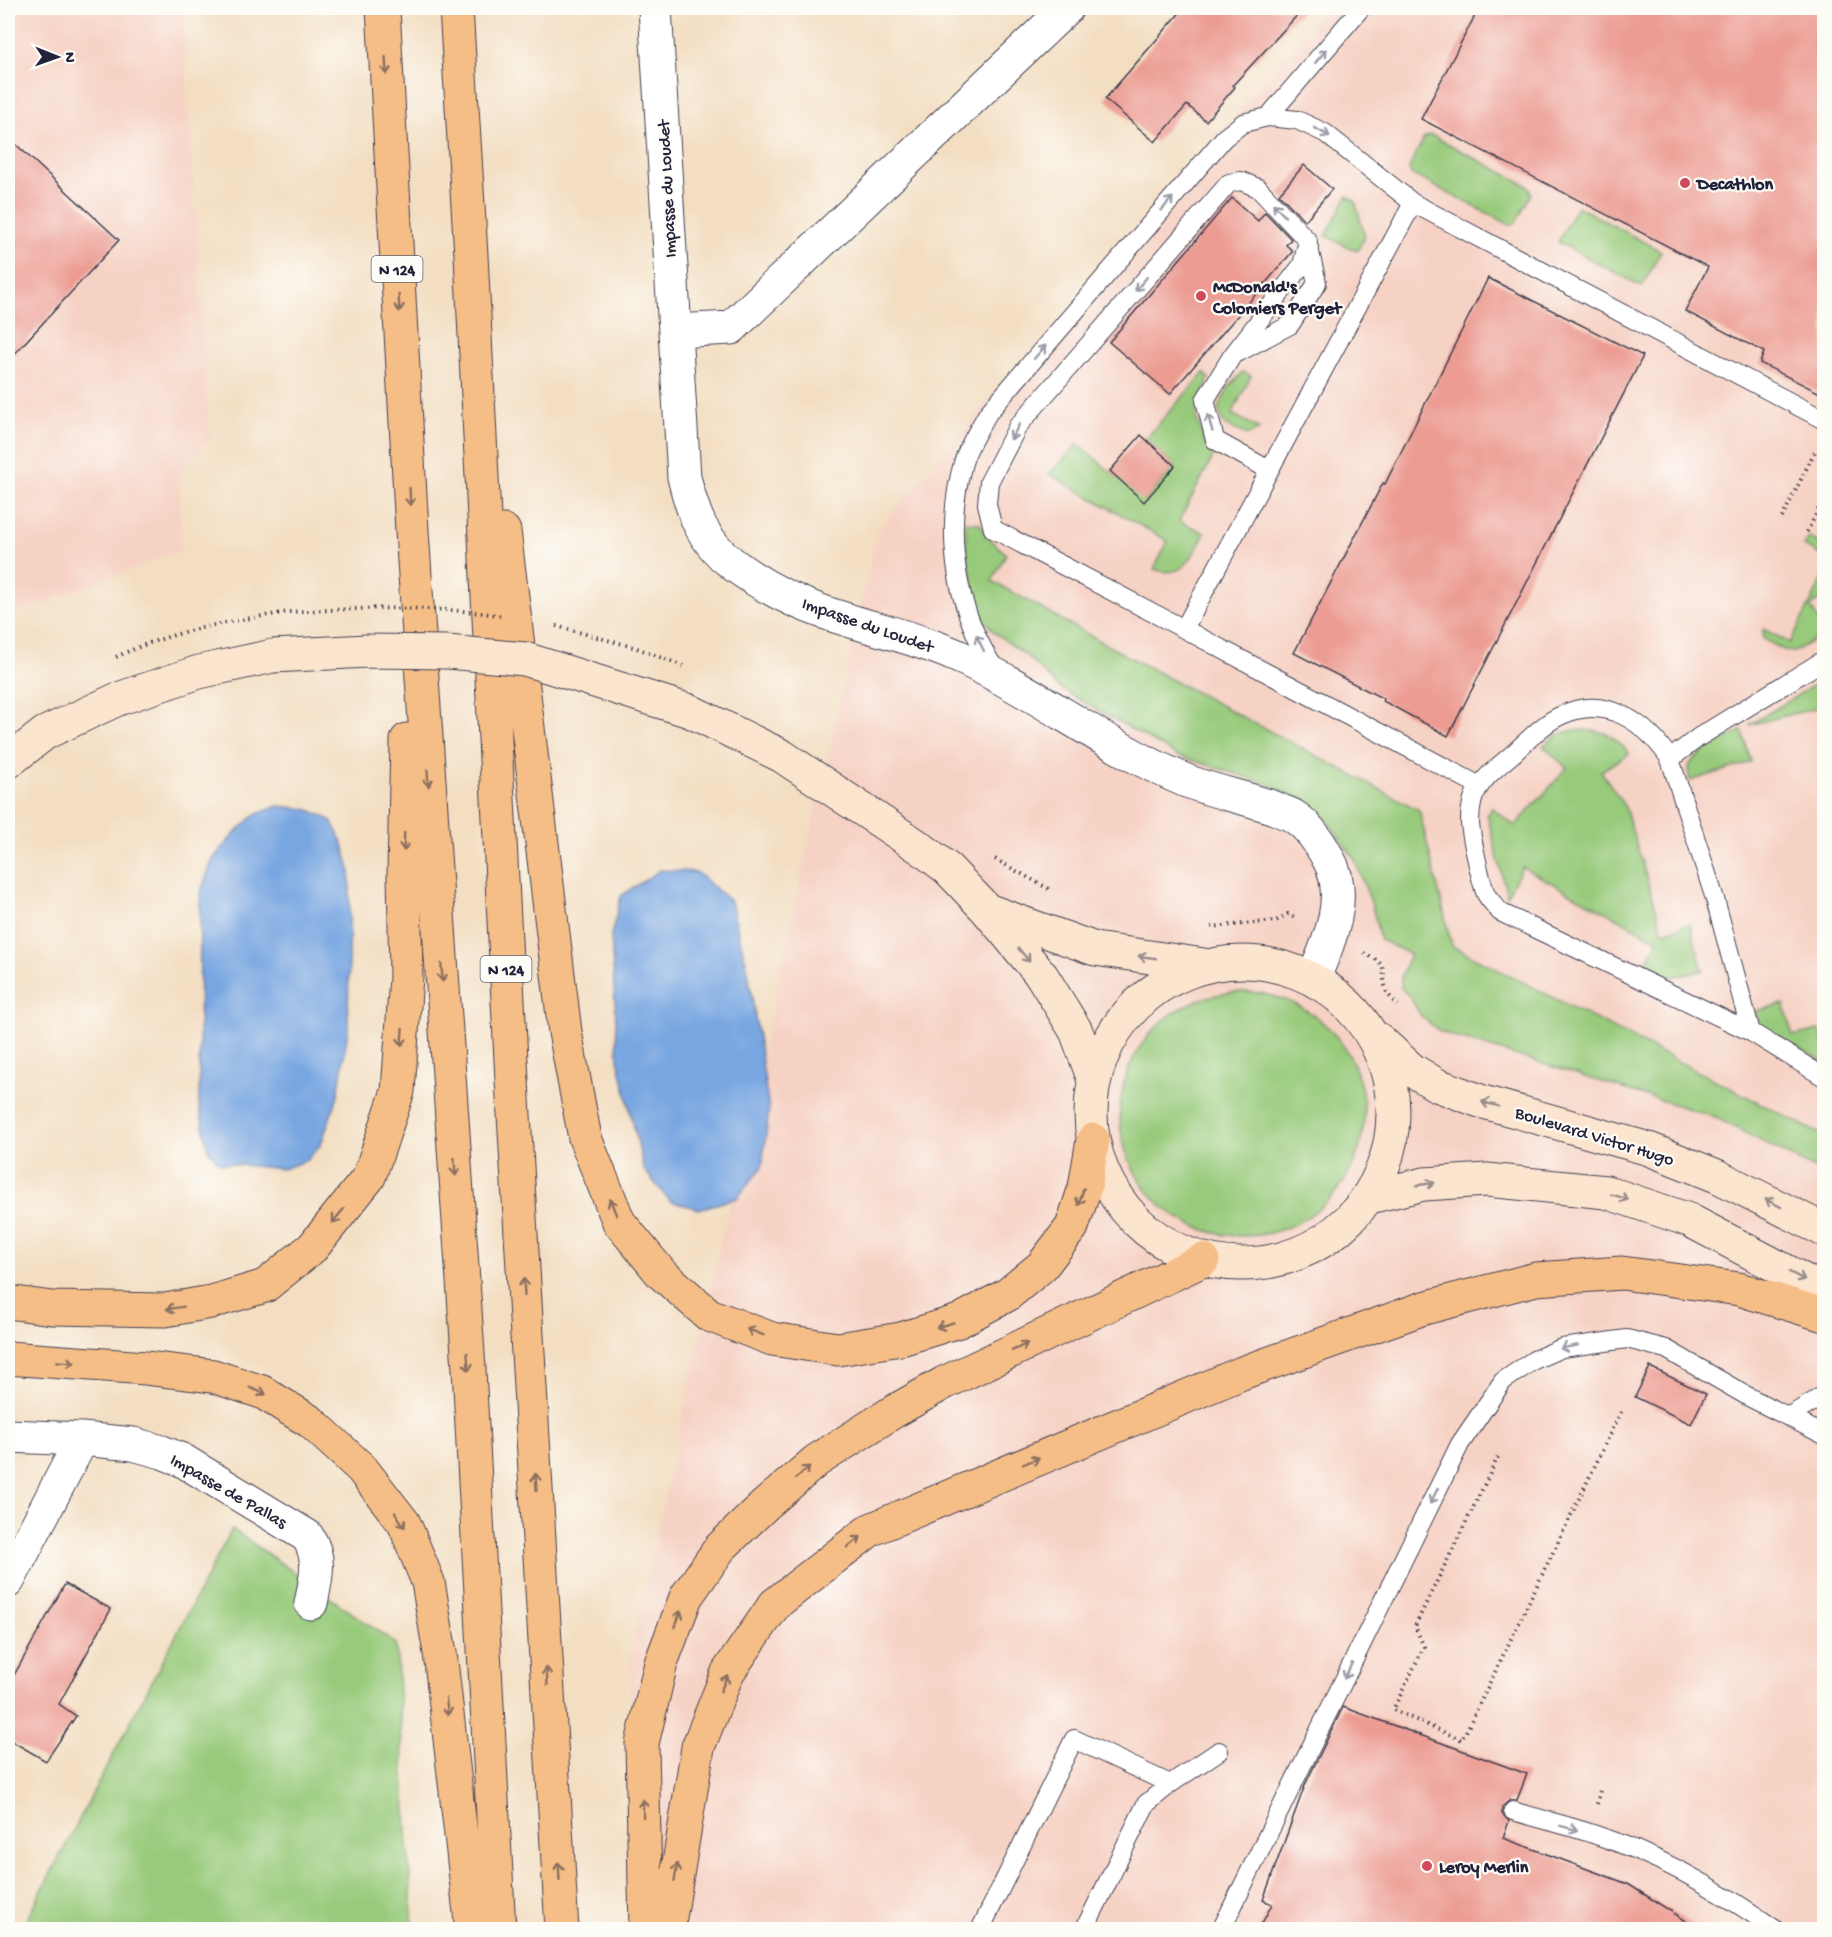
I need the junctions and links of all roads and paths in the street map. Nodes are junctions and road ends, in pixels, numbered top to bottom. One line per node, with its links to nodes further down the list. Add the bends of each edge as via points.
1 (383, 8): 18 (highway, N 124, one-way to 18)
2 (456, 8): 10 (highway, N 124)
3 (655, 8): 11 (street, Impasse du Loudet)
4 (1067, 8): 6 (street)
5 (1361, 8): 7 (lane, one-way to 5)
6 (1038, 22): 11 (street, via 730,328)
7 (1269, 117): 8 (lane, one-way to 8, via 1297,120 1326,133); 22 (lane, one-way to 7, via 990,663 968,618 961,590 953,522 964,460 988,413 1224,138 1243,123)
8 (1413, 203): 13 (lane); 15 (lane)
9 (1308, 241): 12 (lane, via 1302,265); 12 (lane, via 1317,284 1290,325); 20 (lane, one-way to 20, via 1258,188 1241,181 1229,183 1018,426 989,482 987,504 993,529)
10 (471, 255): 36 (highway, one-way to 10, via 1085,1187 1072,1227 1042,1266 1007,1295 959,1321 901,1339 838,1349 772,1339 709,1315 661,1273 619,1222 585,1138 565,1032); 58 (highway, N 124, one-way to 10, via 512,1081)
11 (675, 331): 22 (street, Impasse du Loudet, via 684,477 699,527 716,549 761,583 824,612 929,644)
12 (1232, 356): 15 (lane, one-way to 12, via 1215,440 1205,400)
13 (1824, 420)
14 (1824, 456): 17 (path, via 1815,451)
15 (1269, 470): 20 (lane)
16 (1824, 498): 19 (path)
17 (1782, 518)
18 (412, 531): 41 (highway, one-way to 41, via 404,873 406,977 398,1091 369,1177 313,1247 265,1286 165,1310 52,1308); 57 (highway, N 124, one-way to 57, via 469,1369)
19 (1807, 532)
20 (1184, 629): 25 (lane)
21 (1824, 660): 23 (lane, via 1699,736)
22 (1016, 687): 28 (street, Impasse du Loudet, via 1184,780 1294,816 1321,846 1335,877 1338,893)
23 (1670, 759): 25 (lane, via 1646,730 1621,713 1596,707 1560,715); 32 (lane)
24 (8, 762): 26 (main road, bridge, via 45,733 118,699 199,672 273,656 367,651 447,652 525,659 690,711 782,756 922,849 948,869)
25 (1478, 785): 32 (lane, via 1470,823 1486,894 1500,912)
26 (987, 910): 29 (main road, one-way to 26, via 1095,949); 35 (main road, one-way to 35, via 1042,976 1076,1031)
27 (1209, 927): 28 (path, via 1276,921 1288,914)
28 (1332, 936): 30 (street, Impasse du Loudet); 31 (path, via 1377,959 1385,969 1386,992)
29 (1205, 966): 30 (main road, via 1242,961 1278,965); 35 (main road, via 1167,981 1134,1007 1110,1040)
30 (1313, 979): 33 (main road, via 1346,1002)
31 (1404, 1014)
32 (1751, 1032): 34 (lane)
33 (1371, 1033): 37 (main road, via 1392,1087 1394,1115 1383,1171); 38 (main road, Boulevard Victor Hugo, one-way to 33, via 1717,1176 1649,1149 1437,1085 1412,1070)
34 (1824, 1077)
35 (1094, 1080): 36 (main road)
36 (1093, 1140): 39 (main road, via 1112,1190 1142,1227 1170,1247)
37 (1369, 1197): 39 (main road, via 1344,1226 1314,1247 1278,1261 1240,1265); 40 (main road, one-way to 40, via 1425,1184 1487,1180 1606,1192 1689,1220)
38 (1824, 1230)
39 (1203, 1260): 59 (highway, one-way to 39, via 642,1744 661,1663 686,1597 720,1548 816,1461 893,1412 944,1383)
40 (1824, 1291)
41 (8, 1302)
42 (1824, 1315): 60 (highway, one-way to 42, via 698,1747 729,1672 775,1604 870,1530 1242,1373 1424,1308 1536,1279 1622,1273 1739,1289)
43 (8, 1358): 56 (highway, one-way to 56, via 213,1376 262,1392 311,1422 362,1469 404,1523 428,1582 442,1665)
44 (1824, 1395): 46 (lane)
45 (1622, 1410): 50 (path, via 1462,1740 1393,1710 1424,1647 1415,1626)
46 (1788, 1417): 47 (lane); 63 (lane, one-way to 63, via 1666,1349 1627,1339 1562,1347 1503,1381 1460,1444)
47 (1824, 1435)
48 (8, 1436): 49 (street, Impasse de Pallas)
49 (82, 1438): 51 (street); 52 (street, Impasse de Pallas, via 133,1444 182,1460 307,1536 317,1557)
50 (1498, 1457)
51 (8, 1581)
52 (311, 1603)
53 (1219, 1751): 54 (lane)
54 (1170, 1784): 61 (lane, via 1074,1739); 62 (lane, via 1146,1804)
55 (1513, 1811): 64 (lane, one-way to 64, via 1593,1834 1650,1856 1734,1900)
56 (472, 1929)
57 (499, 1929)
58 (562, 1929)
59 (646, 1929)
60 (668, 1929)
61 (980, 1929)
62 (1084, 1929)
63 (1221, 1929)
64 (1776, 1929)

